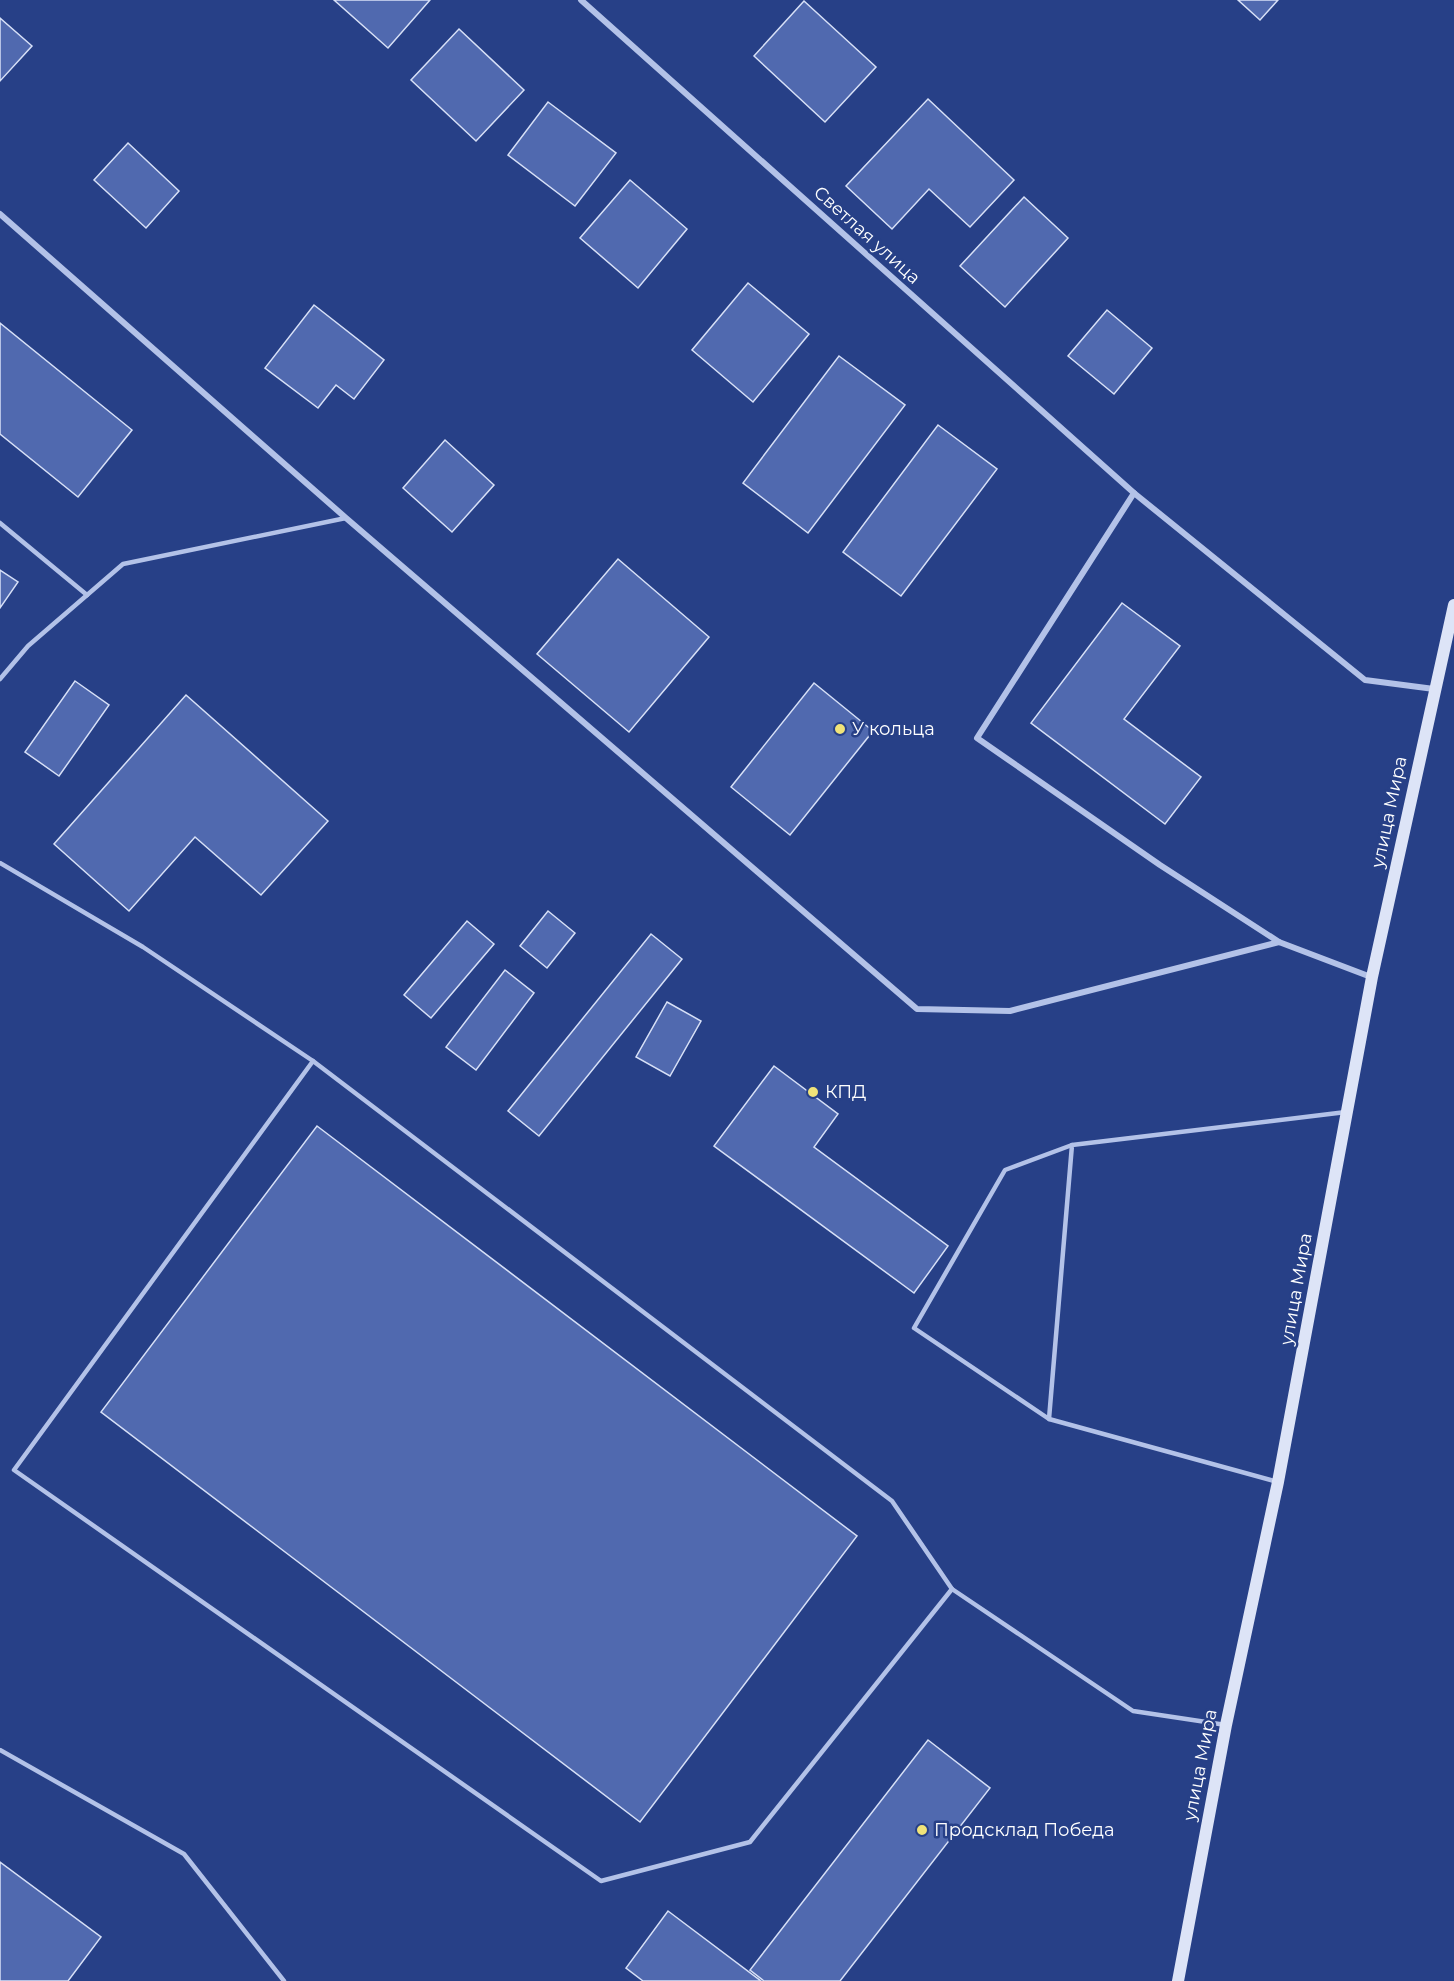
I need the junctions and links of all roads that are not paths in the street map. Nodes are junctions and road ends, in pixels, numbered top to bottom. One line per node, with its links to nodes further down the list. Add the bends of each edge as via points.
1 (581, 0): 3 (street, Светлая улица)
2 (0, 214): 4 (street)
3 (1134, 493): 9 (street, Светлая улица, via 1365,680); 11 (street, via 977,738)
4 (346, 518): 6 (lane, via 123,564); 11 (street, via 917,1009 1010,1011)
5 (0, 523): 6 (lane)
6 (87, 595): 8 (lane, via 28,646)
7 (1454, 605): 9 (main road, улица Мира)
8 (0, 679)
9 (1434, 689): 12 (main road, улица Мира)
10 (0, 863): 13 (lane, via 143,947)
11 (1279, 942): 12 (street)
12 (1372, 977): 14 (main road, улица Мира)
13 (313, 1061): 18 (lane, via 892,1501); 18 (lane, via 14,1470 601,1881 750,1842)
14 (1346, 1112): 15 (lane); 17 (main road, улица Мира)
15 (1072, 1145): 16 (lane); 16 (lane, via 1005,1170 914,1328)
16 (1049, 1419): 17 (lane)
17 (1278, 1482): 19 (main road, улица Мира)
18 (952, 1589): 19 (lane, via 1133,1711)
19 (1226, 1725): 22 (main road, улица Мира)
20 (0, 1750): 21 (lane, via 184,1854)
21 (284, 1981)
22 (1178, 1981)

